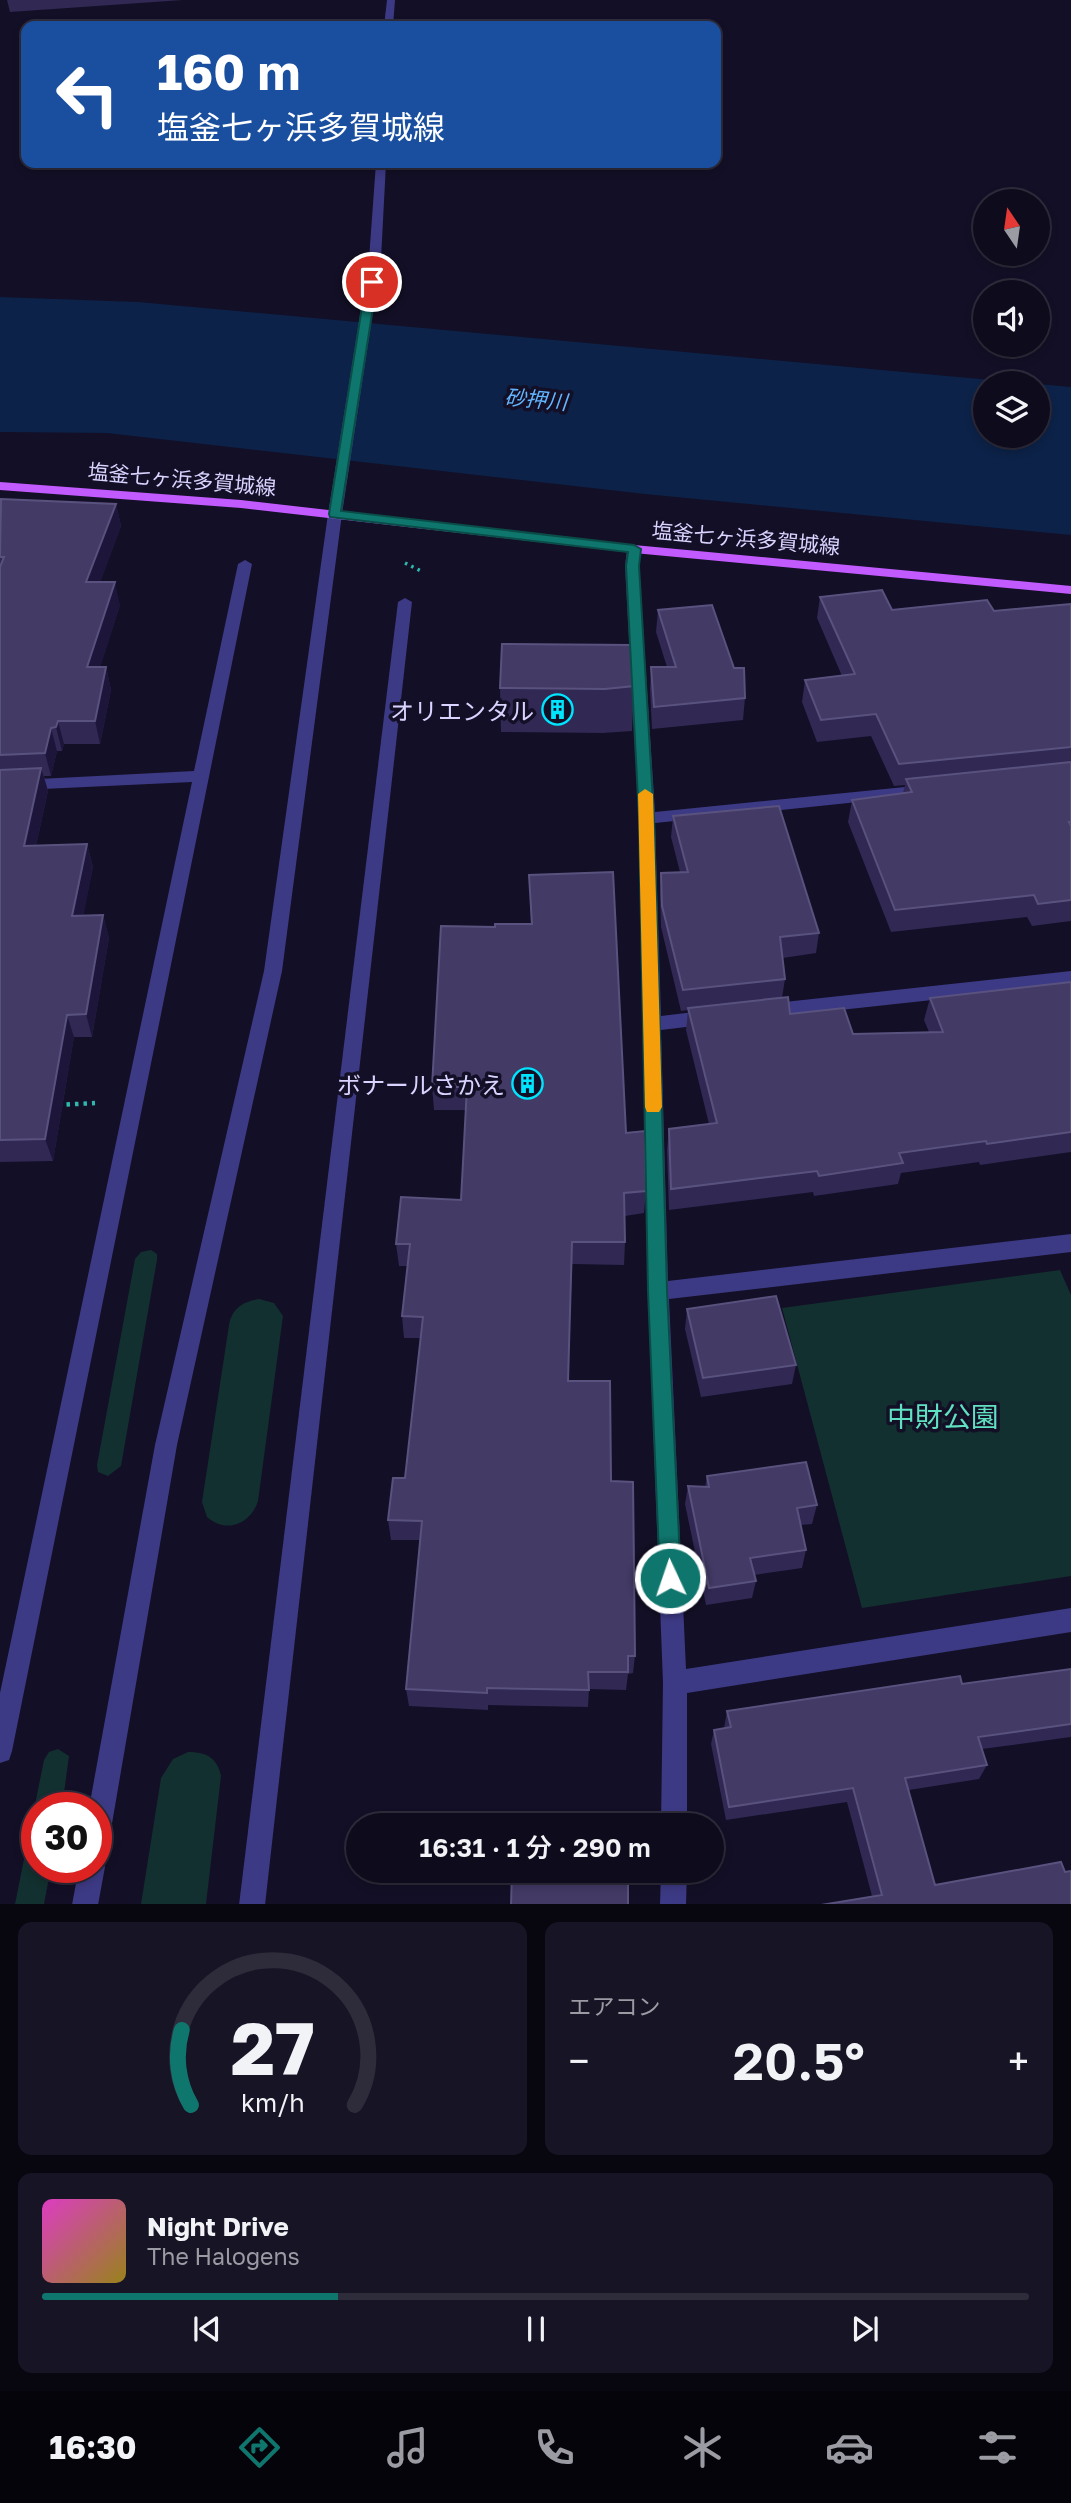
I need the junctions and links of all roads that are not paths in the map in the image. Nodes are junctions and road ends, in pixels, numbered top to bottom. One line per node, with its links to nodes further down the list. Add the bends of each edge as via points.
1 (391, 0): 2 (street)
2 (389, 21)
3 (381, 168): 5 (street, via 375,259)
4 (0, 486): 5 (main road, 塩釜七ヶ浜多賀城線)
5 (335, 514): 6 (main road, 塩釜七ヶ浜多賀城線); 21 (street, via 273,971 166,1445)
6 (634, 549): 8 (main road, 塩釜七ヶ浜多賀城線); 13 (street)
7 (245, 564): 10 (street)
8 (1071, 590)
9 (404, 602): 26 (street)
10 (202, 776): 11 (street); 20 (street)
11 (0, 786)
12 (948, 788): 13 (street)
13 (647, 818): 15 (street)
14 (1071, 978): 15 (street)
15 (652, 1024): 17 (street)
16 (1071, 1243): 17 (street)
17 (658, 1291): 19 (street)
18 (1071, 1620): 19 (street)
19 (675, 1683): 22 (street)
20 (0, 1751)
21 (105, 1792)
22 (674, 1813)
23 (89, 1883): 25 (street)
24 (674, 1883): 27 (street)
25 (85, 1904)
26 (252, 1904)
27 (673, 1904)

